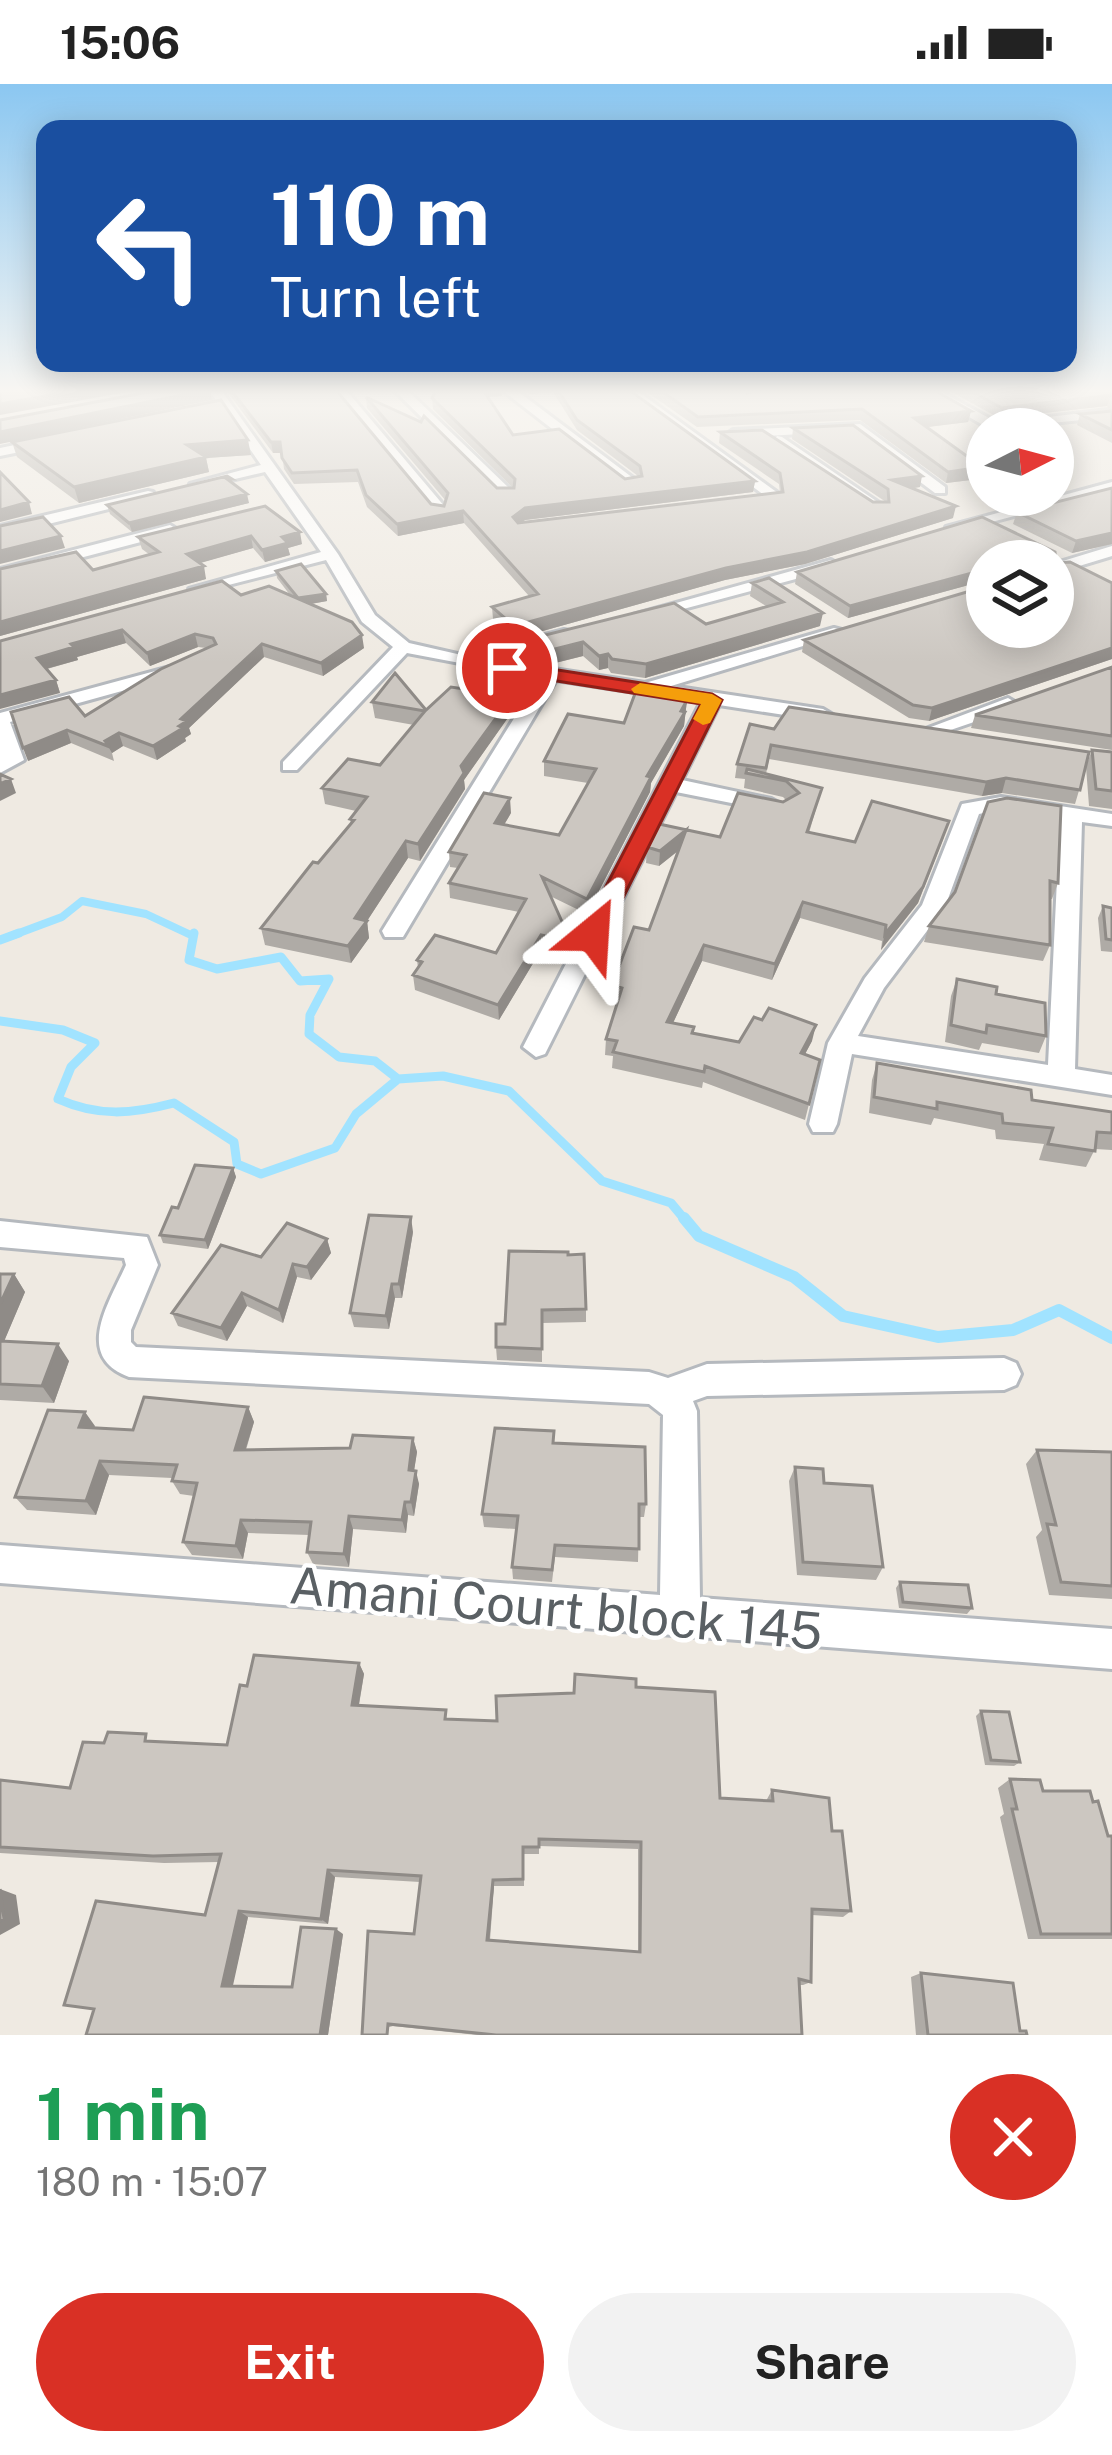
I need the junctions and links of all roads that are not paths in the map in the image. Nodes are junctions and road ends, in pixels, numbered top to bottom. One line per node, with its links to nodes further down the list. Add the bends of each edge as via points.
1 (208, 481): 11 (street)
2 (278, 481): 15 (street)
3 (416, 481): 19 (street)
4 (494, 481): 14 (street)
5 (628, 481): 9 (street)
6 (755, 481): 17 (street, via 775,496)
7 (839, 481): 18 (street)
8 (928, 481): 12 (street)
9 (632, 484)
10 (1111, 487): 20 (street)
11 (179, 488)
12 (940, 490)
13 (157, 493): 24 (street)
14 (506, 493)
15 (292, 502): 16 (street); 26 (street)
16 (271, 507)
17 (720, 507)
18 (878, 507)
19 (440, 510)
20 (983, 520): 22 (street); 23 (street)
21 (184, 526): 29 (street)
22 (1001, 529)
23 (945, 530)
24 (0, 531)
25 (1112, 551): 28 (street)
26 (330, 554): 32 (street); 38 (street, via 368,619)
27 (857, 556): 30 (street)
28 (1074, 562)
29 (0, 574)
30 (769, 581): 31 (street); 34 (street)
31 (788, 594)
32 (176, 598)
33 (827, 618): 36 (street)
34 (616, 621)
35 (866, 624): 36 (street)
36 (846, 630): 42 (street)
37 (573, 632): 39 (street)
38 (403, 647): 39 (street); 50 (street)
39 (464, 661): 41 (street)
40 (190, 663): 46 (street)
41 (550, 675): 42 (street); 56 (street)
42 (642, 689): 44 (street)
43 (1023, 699): 48 (street)
44 (712, 700): 45 (street); 52 (street)
45 (845, 718)
46 (0, 720): 51 (street, via 14,760)
47 (911, 727): 48 (street)
48 (933, 730): 49 (street)
49 (978, 738)
50 (290, 766)
51 (0, 767)
52 (670, 784): 53 (street); 58 (street)
53 (781, 807)
54 (1071, 814): 55 (street); 57 (street, via 1001,803 970,809 933,908); 59 (street)
55 (1112, 820)
56 (394, 931)
57 (841, 1043): 59 (street); 61 (street)
58 (536, 1047)
59 (1061, 1077): 60 (street)
60 (1112, 1085)
61 (823, 1124)
62 (0, 1234): 64 (street, via 136,1246 142,1265 114,1330 114,1348 129,1362)
63 (1004, 1374): 64 (street, via 707,1380)
64 (668, 1394): 66 (street, Amani Court block 145, via 680,1411)
65 (0, 1564): 66 (street, Amani Court block 145)
66 (680, 1618): 67 (street, Amani Court block 145)
67 (1112, 1649)

